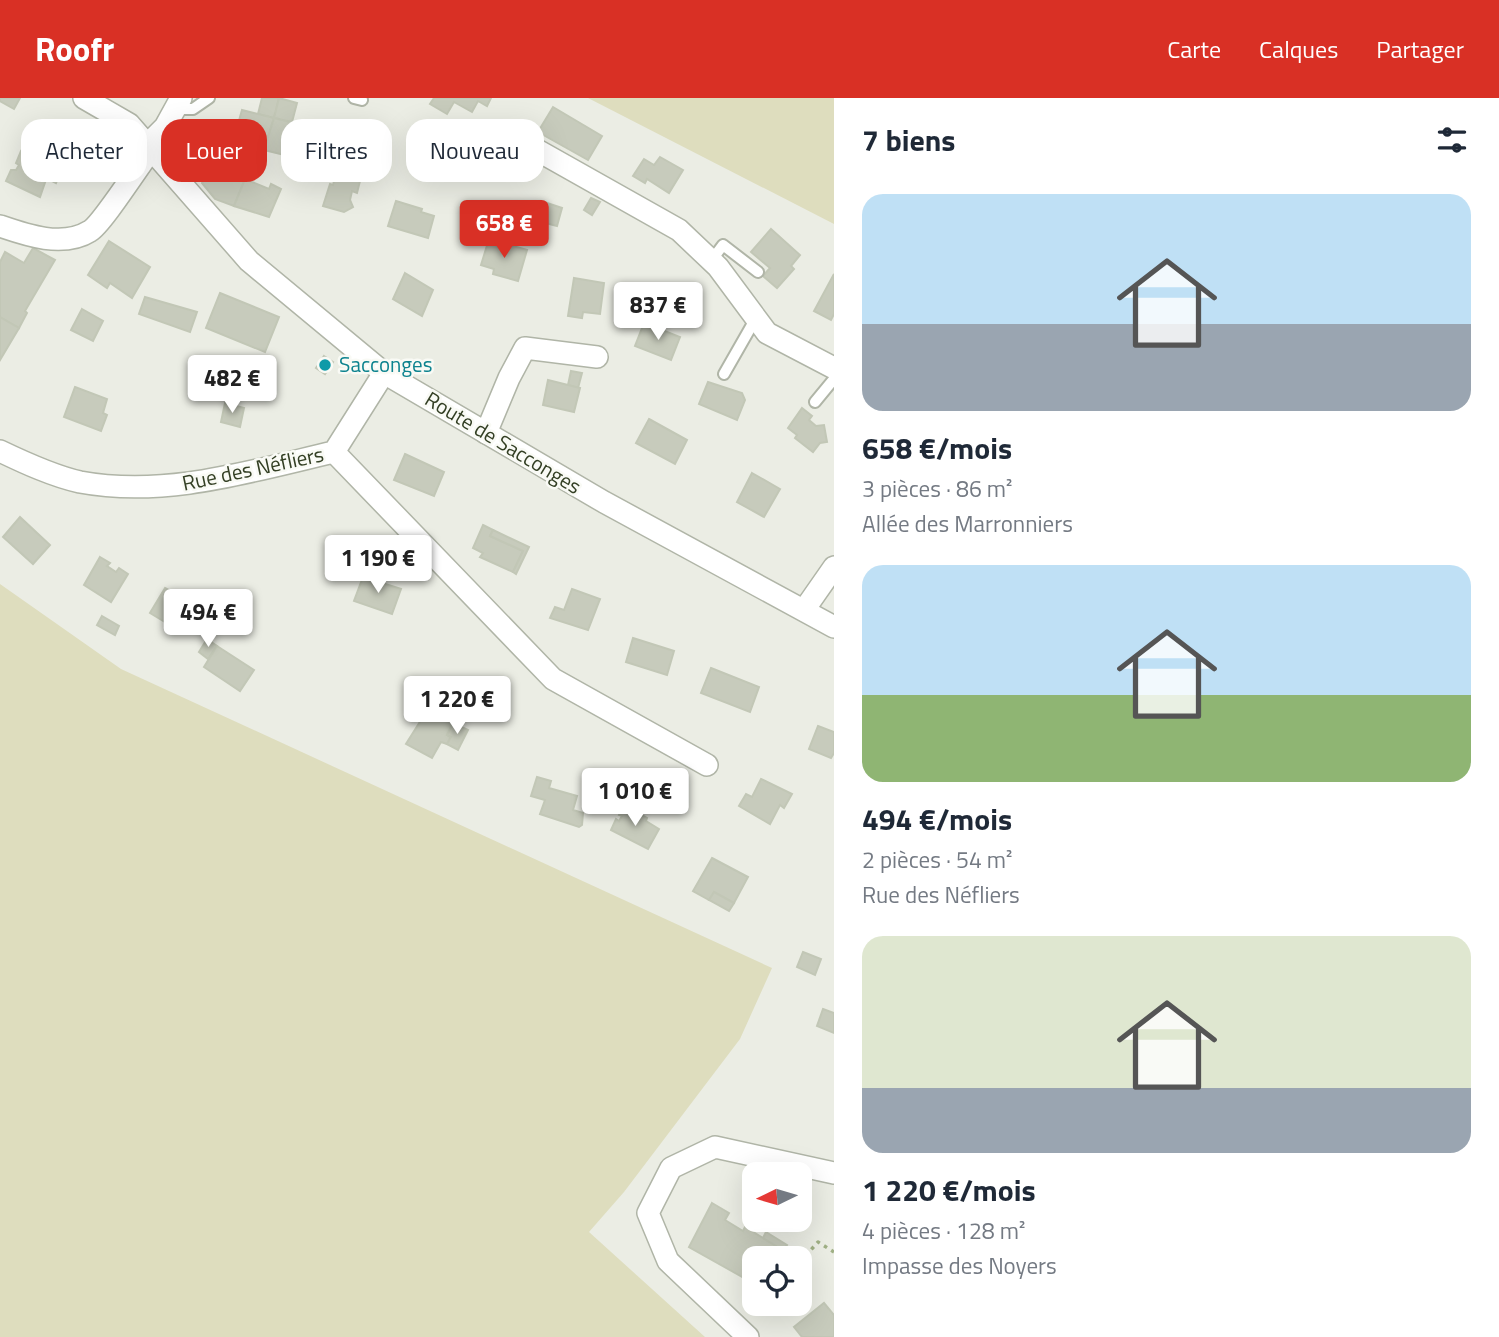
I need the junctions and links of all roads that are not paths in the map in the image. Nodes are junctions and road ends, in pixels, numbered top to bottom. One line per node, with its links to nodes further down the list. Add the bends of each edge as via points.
1 (84, 98): 4 (street, Route de Sacconges, via 129,124)
2 (209, 98): 3 (lane, via 193,109)
3 (178, 103): 4 (street)
4 (150, 146): 6 (street, via 92,230 48,239); 12 (street, Route de Sacconges, via 249,261)
5 (544, 154): 7 (street, via 679,230)
6 (0, 226)
7 (711, 261): 8 (lane, via 723,245); 9 (street)
8 (758, 272)
9 (756, 318): 11 (street, via 767,333); 13 (lane)
10 (597, 357): 16 (street, via 525,348)
11 (834, 368)
12 (384, 373): 16 (street, Route de Sacconges); 18 (street, Rue des Néfliers)
13 (724, 374)
14 (834, 379): 15 (lane)
15 (815, 402)
16 (486, 433): 20 (street, Route de Sacconges)
17 (0, 451): 18 (street, Rue des Néfliers, via 79,482 164,486 208,481)
18 (334, 452): 22 (street, via 553,679)
19 (833, 570): 20 (street)
20 (804, 610): 21 (street, Route de Sacconges)
21 (834, 627)
22 (707, 765)
23 (834, 1173): 24 (street, via 715,1147 671,1168 648,1213 668,1261)
24 (748, 1337)

